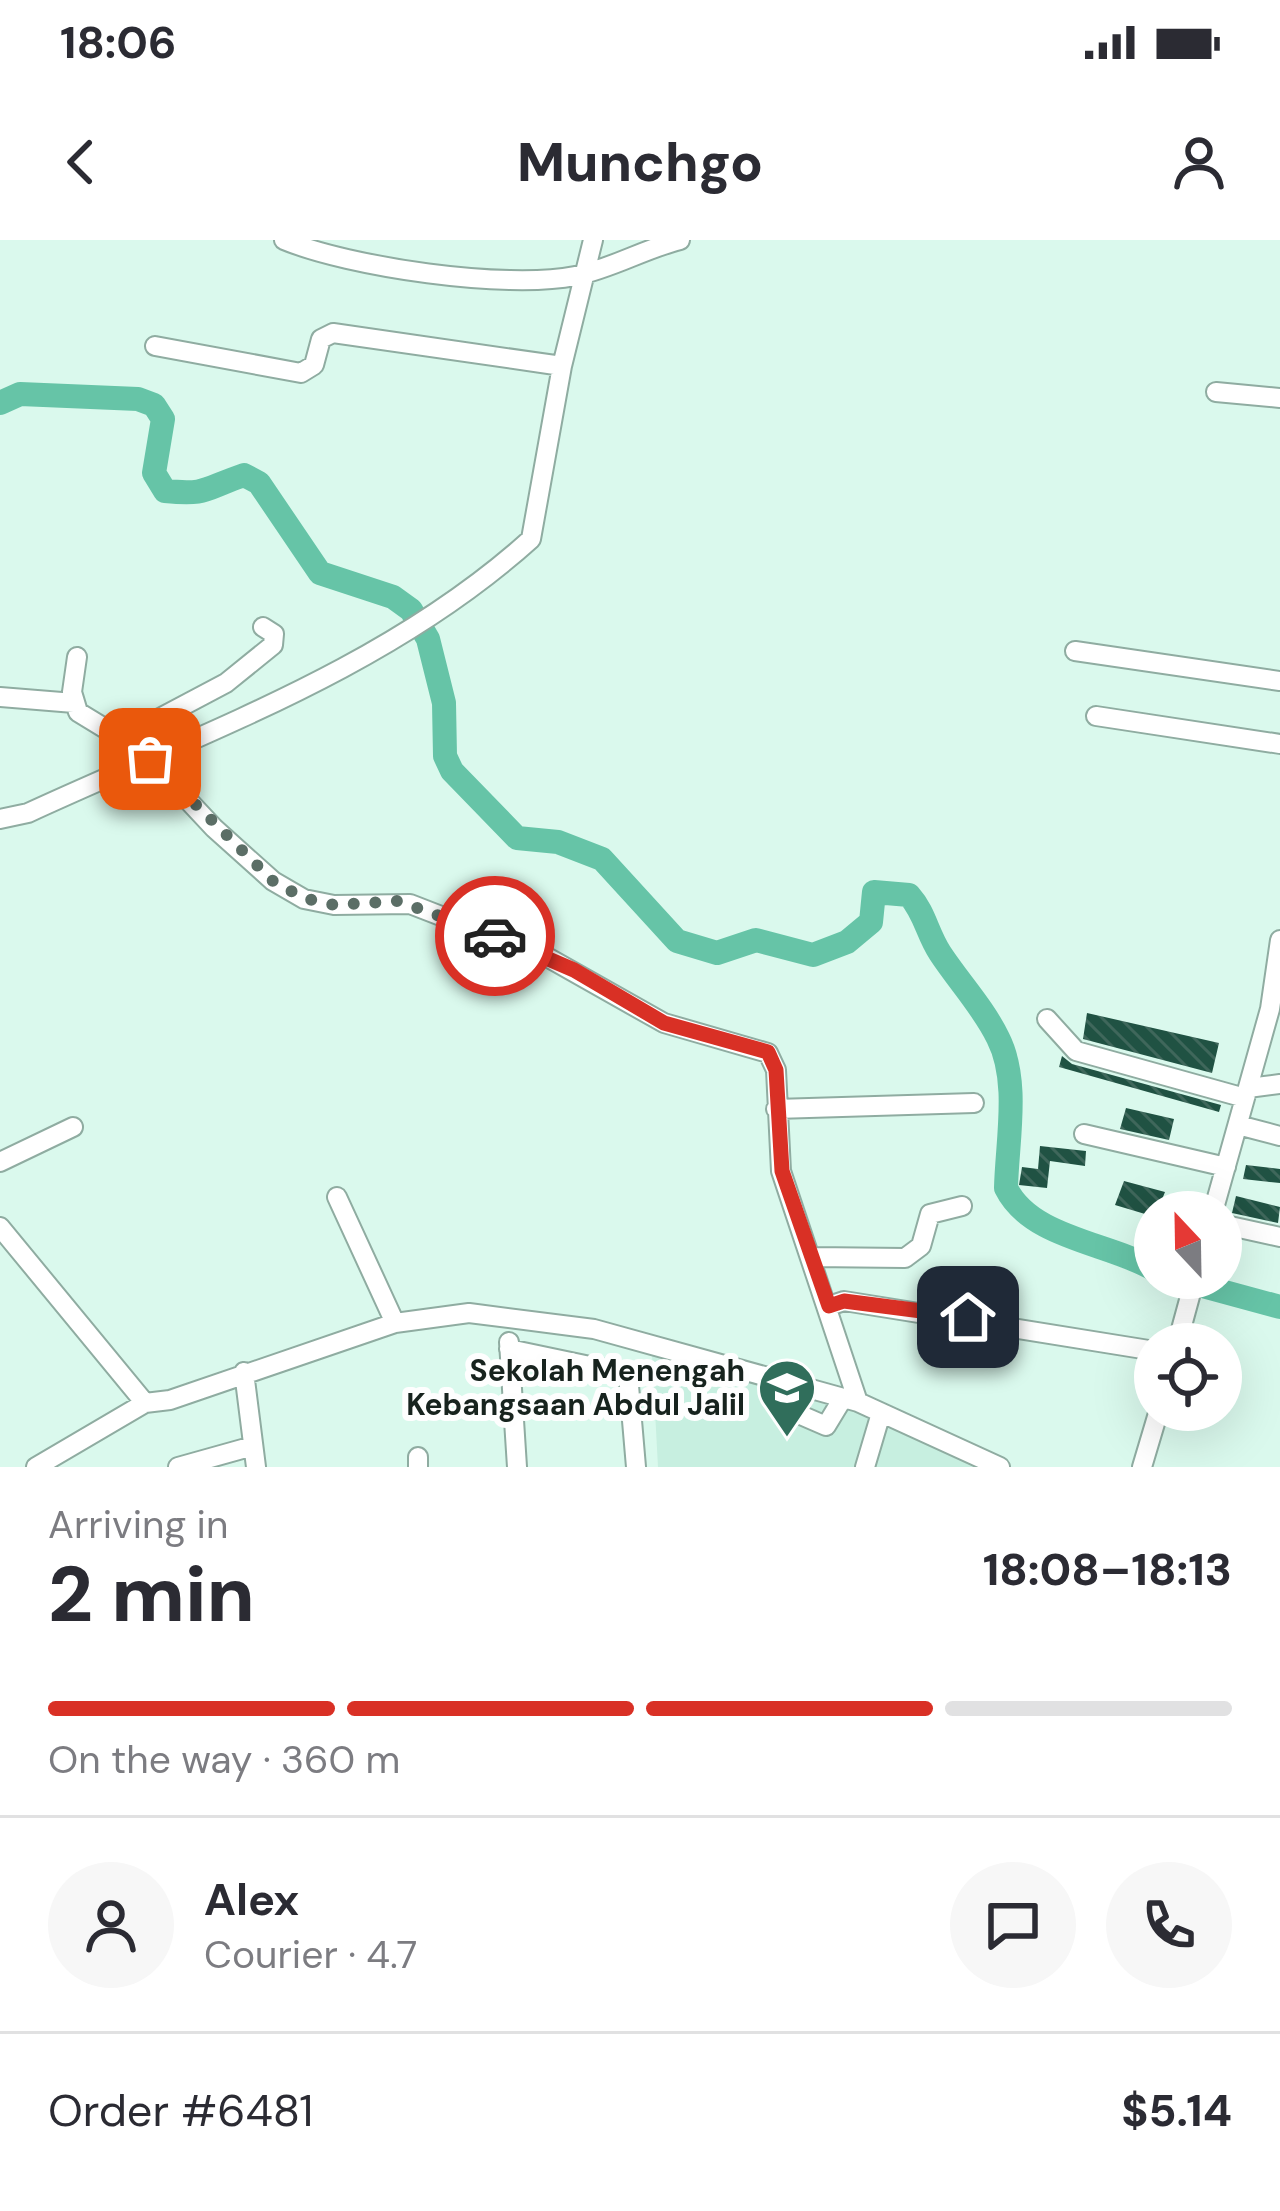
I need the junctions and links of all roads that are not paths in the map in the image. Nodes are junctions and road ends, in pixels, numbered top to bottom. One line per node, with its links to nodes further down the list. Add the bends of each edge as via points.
1 (284, 240): 4 (street, via 327,255 516,281)
2 (592, 240): 4 (street)
3 (680, 240): 4 (street)
4 (582, 274): 6 (street)
5 (155, 346): 6 (street, via 301,373 333,333)
6 (562, 366): 18 (street, via 531,539 430,622)
7 (1216, 392): 8 (street)
8 (1280, 398)
9 (263, 627): 16 (street, via 274,634 274,646 196,701)
10 (1075, 651): 12 (street)
11 (77, 658): 14 (street)
12 (1280, 681)
13 (0, 697): 14 (street)
14 (74, 703): 16 (street, via 83,718)
15 (1096, 716): 17 (street)
16 (124, 737): 18 (street)
17 (1280, 744)
18 (150, 759): 19 (street); 25 (street, via 273,881 334,905 410,904 547,957 664,1023 760,1048 776,1070)
19 (0, 819)
20 (1280, 940): 23 (street)
21 (1047, 1019): 23 (street, via 1076,1051)
22 (1280, 1084): 23 (street)
23 (1246, 1093): 26 (street)
24 (974, 1102): 25 (street)
25 (776, 1109): 38 (street, via 782,1171)
26 (1238, 1125): 29 (street); 31 (street)
27 (73, 1126): 30 (street)
28 (1084, 1134): 31 (street)
29 (1280, 1136)
30 (0, 1162)
31 (1226, 1167): 32 (street)
32 (1219, 1191)
33 (337, 1197): 41 (street)
34 (962, 1206): 38 (street, via 930,1214 921,1246 905,1258)
35 (0, 1227): 46 (street)
36 (1242, 1228): 37 (street)
37 (1280, 1237)
38 (812, 1257): 39 (street)
39 (829, 1306): 42 (street, via 844,1301 986,1320); 45 (street)
40 (507, 1319): 41 (street, via 469,1313); 43 (street); 45 (street, via 594,1329)
41 (395, 1323): 44 (street)
42 (1134, 1347)
43 (509, 1349): 54 (street); 55 (street, via 628,1374)
44 (244, 1372): 46 (street); 50 (street)
45 (850, 1400): 47 (street, via 826,1426); 48 (street)
46 (146, 1403): 51 (street)
47 (796, 1413)
48 (881, 1413): 56 (street); 57 (street)
49 (1153, 1431): 58 (street)
50 (253, 1446): 52 (street); 53 (street)
51 (36, 1467)
52 (178, 1467)
53 (256, 1467)
54 (517, 1467)
55 (636, 1467)
56 (866, 1467)
57 (999, 1467)
58 (1142, 1467)

